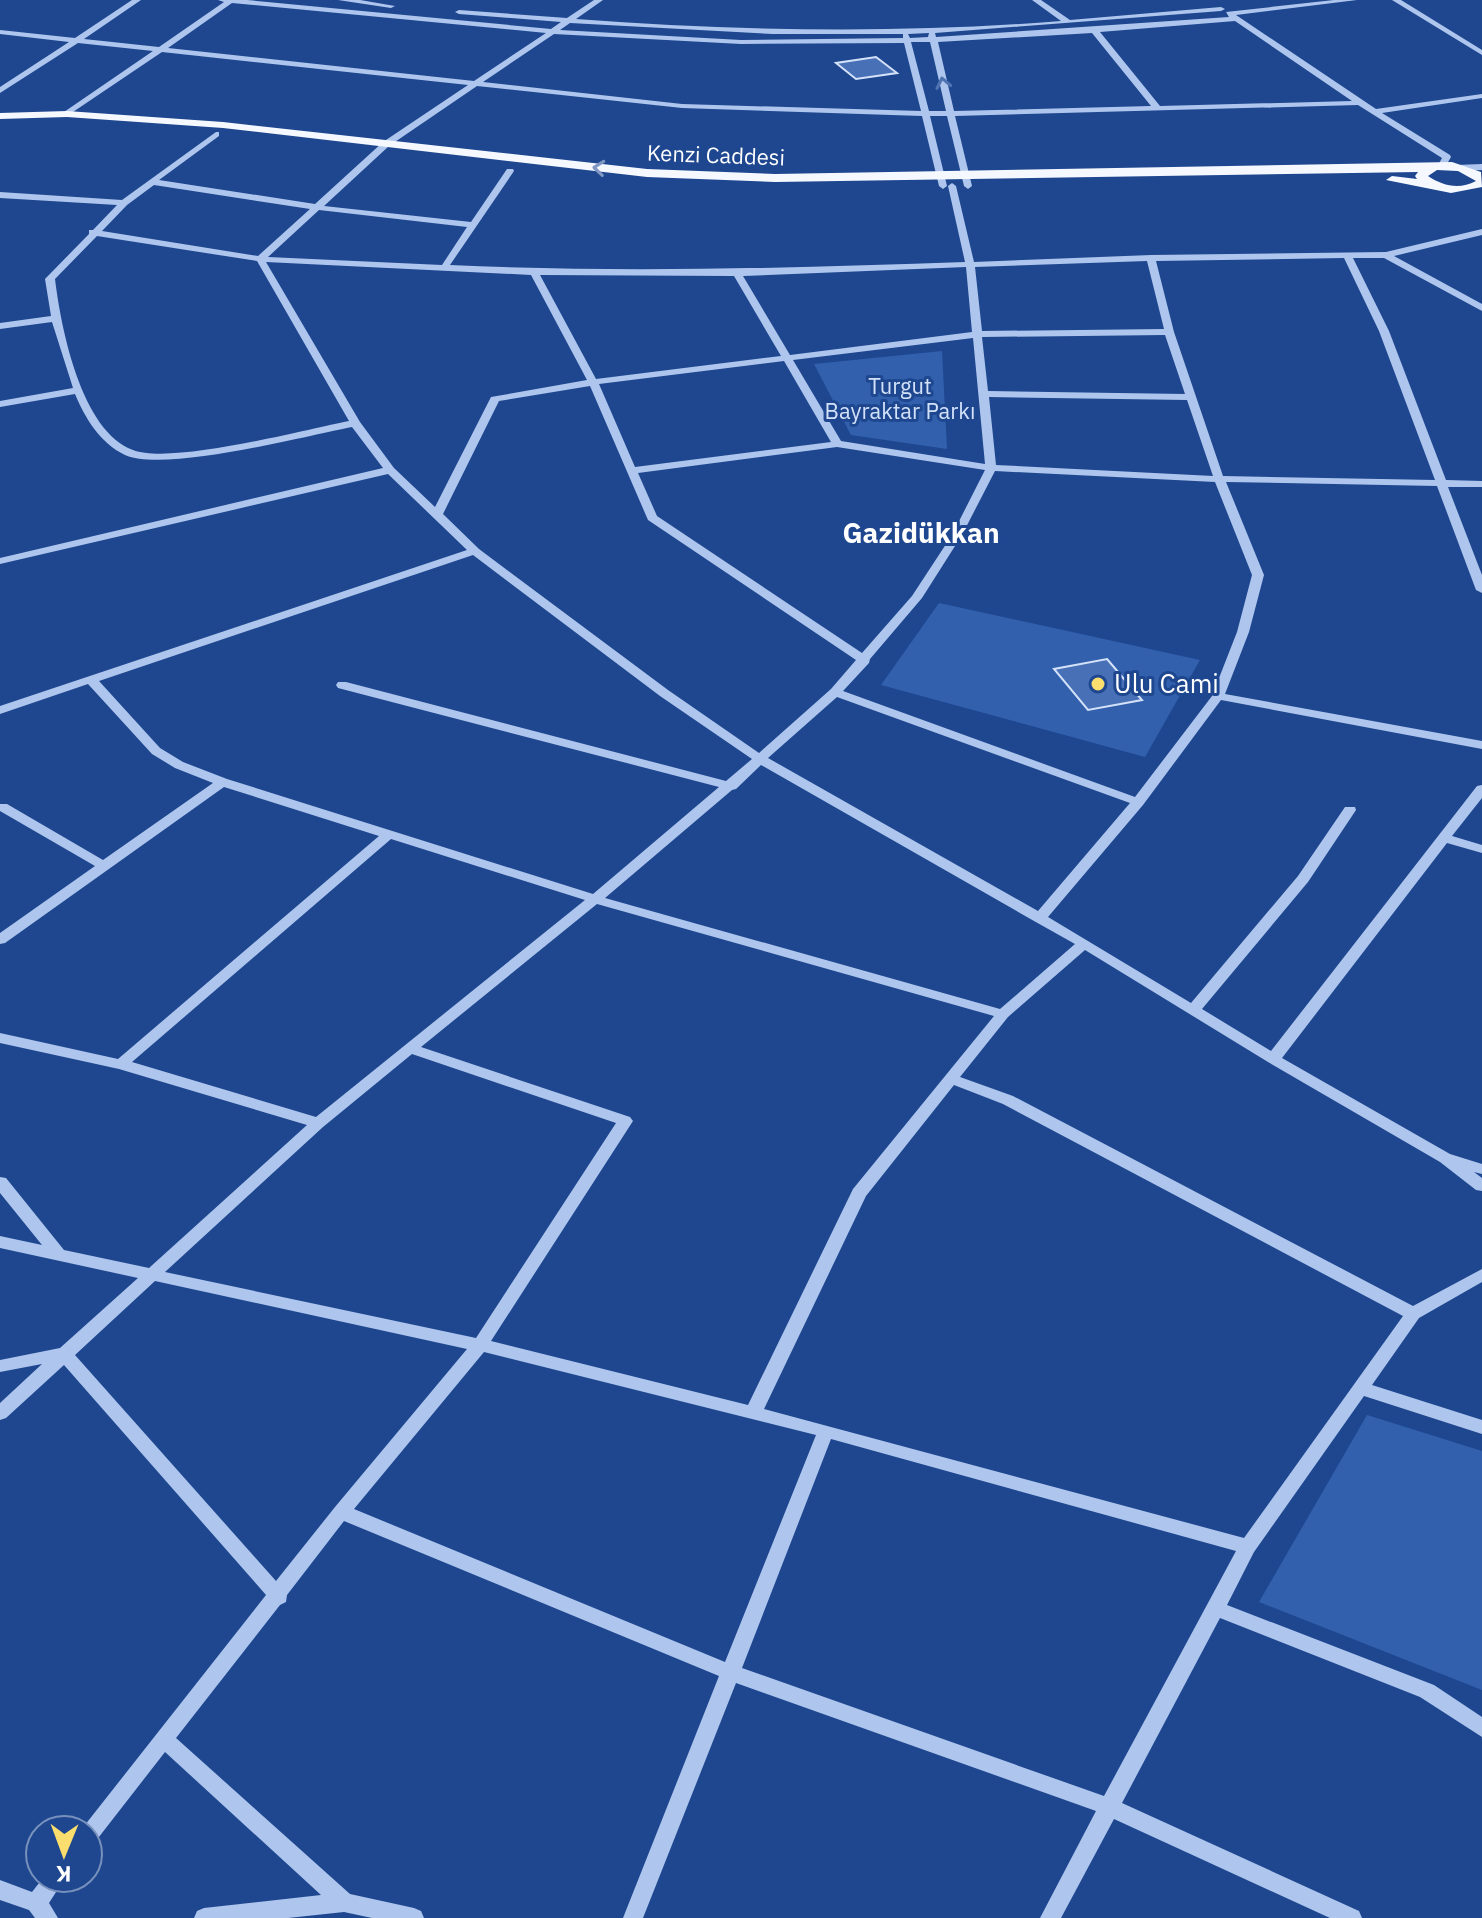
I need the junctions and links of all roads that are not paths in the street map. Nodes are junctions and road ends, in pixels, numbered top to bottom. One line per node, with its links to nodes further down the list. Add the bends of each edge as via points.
1 (137, 0): 19 (street)
2 (222, 0): 3 (street)
3 (232, 0): 14 (street); 22 (street)
4 (342, 0): 12 (street)
5 (599, 0): 12 (street)
6 (1036, 0): 13 (street)
7 (1208, 0): 10 (street)
8 (1353, 0): 11 (street)
9 (1396, 0): 23 (street)
10 (1221, 9): 11 (street); 13 (street)
11 (1234, 17): 17 (street); 27 (street)
12 (573, 21): 14 (street); 15 (street)
13 (1067, 21): 16 (street)
14 (556, 30): 21 (street, via 739,42); 24 (street)
15 (905, 31): 16 (street); 21 (street)
16 (931, 31): 20 (street)
17 (1095, 31): 20 (street); 28 (street)
18 (0, 32): 19 (street)
19 (74, 40): 22 (street); 25 (street)
20 (934, 42): 21 (street); 32 (street, one-way to 20)
21 (908, 43): 31 (street)
22 (163, 49): 24 (street); 30 (street)
23 (1482, 53)
24 (479, 82): 31 (street, via 682,106); 36 (street)
25 (0, 91)
26 (1482, 96): 29 (street)
27 (1360, 103): 28 (street); 29 (street)
28 (1158, 109): 32 (street)
29 (1374, 112): 38 (street, via 1447,157)
30 (67, 114): 33 (main road, Kenzi Caddesi); 36 (main road, Kenzi Caddesi)
31 (925, 114): 32 (street); 45 (street)
32 (949, 114): 43 (street)
33 (0, 116)
34 (0, 125): 35 (main road, Kenzi Caddesi)
35 (216, 134): 37 (main road, Kenzi Caddesi); 44 (street)
36 (386, 144): 37 (street); 45 (main road, Kenzi Caddesi, one-way to 36, via 647,173)
37 (375, 154): 41 (main road, Kenzi Caddesi); 51 (street)
38 (1437, 167): 40 (main road, Kenzi Caddesi); 43 (main road, Kenzi Caddesi); 46 (main road, via 1421,173)
39 (1482, 167): 40 (street)
40 (1456, 168): 42 (main road, Kenzi Caddesi)
41 (510, 171): 45 (main road, Kenzi Caddesi, via 720,187); 52 (street)
42 (1482, 179): 47 (main road, via 1466,189)
43 (967, 181): 45 (main road, Kenzi Caddesi); 46 (main road, Kenzi Caddesi, via 1256,178)
44 (153, 182): 50 (street); 51 (street)
45 (945, 183): 59 (street)
46 (1429, 184): 47 (main road, Kenzi Caddesi)
47 (1447, 189): 49 (main road, Kenzi Caddesi)
48 (0, 195): 50 (street)
49 (1482, 199)
50 (124, 203): 53 (street)
51 (314, 207): 52 (street); 58 (street)
52 (471, 225): 60 (street)
53 (92, 232): 58 (street); 64 (street, via 50,279)
54 (1482, 232): 56 (street)
55 (1346, 254): 56 (street); 57 (street); 80 (street, via 1384,331)
56 (1386, 255): 63 (street)
57 (1151, 258): 59 (street); 66 (street)
58 (260, 259): 60 (street); 74 (street)
59 (970, 263): 62 (street); 67 (street)
60 (444, 268): 61 (street)
61 (534, 272): 62 (street); 69 (street)
62 (737, 273): 68 (street)
63 (1482, 308)
64 (53, 319): 65 (street); 70 (street)
65 (0, 326)
66 (1169, 332): 67 (street); 72 (street)
67 (980, 334): 68 (street); 71 (street)
68 (788, 358): 69 (street); 75 (street)
69 (593, 382): 78 (street); 82 (street, via 495,399)
70 (79, 390): 73 (street); 74 (street, via 101,434 130,454 170,456)
71 (986, 394): 72 (street); 76 (street)
72 (1191, 397): 79 (street)
73 (0, 404)
74 (355, 423): 77 (street)
75 (837, 444): 76 (street); 78 (street)
76 (991, 468): 79 (street); 86 (street, via 957,535 916,598)
77 (390, 470): 82 (street); 84 (street)
78 (634, 470): 86 (street, via 652,518)
79 (1219, 479): 80 (street); 90 (street, via 1258,575)
80 (1441, 482): 81 (street); 85 (street)
81 (1482, 484)
82 (437, 515): 83 (street)
83 (475, 551): 87 (street); 93 (street)
84 (0, 561)
85 (1482, 590)
86 (865, 660): 89 (street)
87 (91, 680): 91 (street); 94 (street, via 156,751)
88 (342, 685): 95 (street)
89 (835, 692): 93 (street); 97 (street)
90 (1218, 696): 92 (street); 97 (street)
91 (0, 710)
92 (1482, 745)
93 (760, 759): 95 (street); 105 (street)
94 (222, 782): 100 (street); 103 (street)
95 (731, 786): 104 (street)
96 (1482, 789): 101 (street)
97 (1138, 802): 105 (street)
98 (2, 807): 103 (street)
99 (1350, 810): 108 (street, via 1303,879)
100 (387, 836): 104 (street); 113 (street)
101 (1444, 838): 102 (street); 112 (street)
102 (1482, 849)
103 (102, 865): 106 (street)
104 (595, 899): 109 (street); 111 (street)
105 (1039, 918): 107 (street)
106 (0, 940)
107 (1084, 943): 108 (street); 109 (street)
108 (1193, 1010): 112 (street)
109 (1003, 1014): 114 (street)
110 (0, 1038): 113 (street)
111 (412, 1049): 115 (street); 125 (street, via 625,1121)
112 (1273, 1059): 116 (street)
113 (121, 1064): 115 (street)
114 (951, 1079): 124 (street, via 1008,1100); 130 (street, via 859,1193)
115 (318, 1123): 122 (street)
116 (1445, 1158): 117 (street); 119 (street)
117 (1482, 1169)
118 (0, 1182): 121 (street)
119 (1482, 1186)
120 (0, 1242): 121 (street)
121 (58, 1254): 122 (street)
122 (152, 1273): 125 (street); 126 (street)
123 (1482, 1275): 124 (street)
124 (1413, 1314): 128 (street)
125 (480, 1345): 130 (street); 133 (street)
126 (64, 1354): 127 (street); 129 (street); 135 (street)
127 (0, 1366)
128 (1361, 1388): 131 (street); 134 (street)
129 (0, 1413)
130 (753, 1413): 132 (street)
131 (1482, 1427)
132 (826, 1431): 134 (street); 137 (street)
133 (341, 1512): 135 (street); 137 (street)
134 (1248, 1547): 136 (street)
135 (279, 1597): 139 (street)
136 (1215, 1608): 138 (street, via 1427,1691); 140 (street)
137 (732, 1673): 140 (street); 147 (street)
138 (1482, 1728)
139 (164, 1739): 141 (street); 143 (street)
140 (1109, 1807): 148 (street); 149 (street)
141 (104, 1816)
142 (0, 1890): 144 (street)
143 (344, 1902): 145 (street); 146 (street)
144 (42, 1910)
145 (204, 1918)
146 (414, 1918)
147 (633, 1918)
148 (1050, 1918)
149 (1352, 1918)

